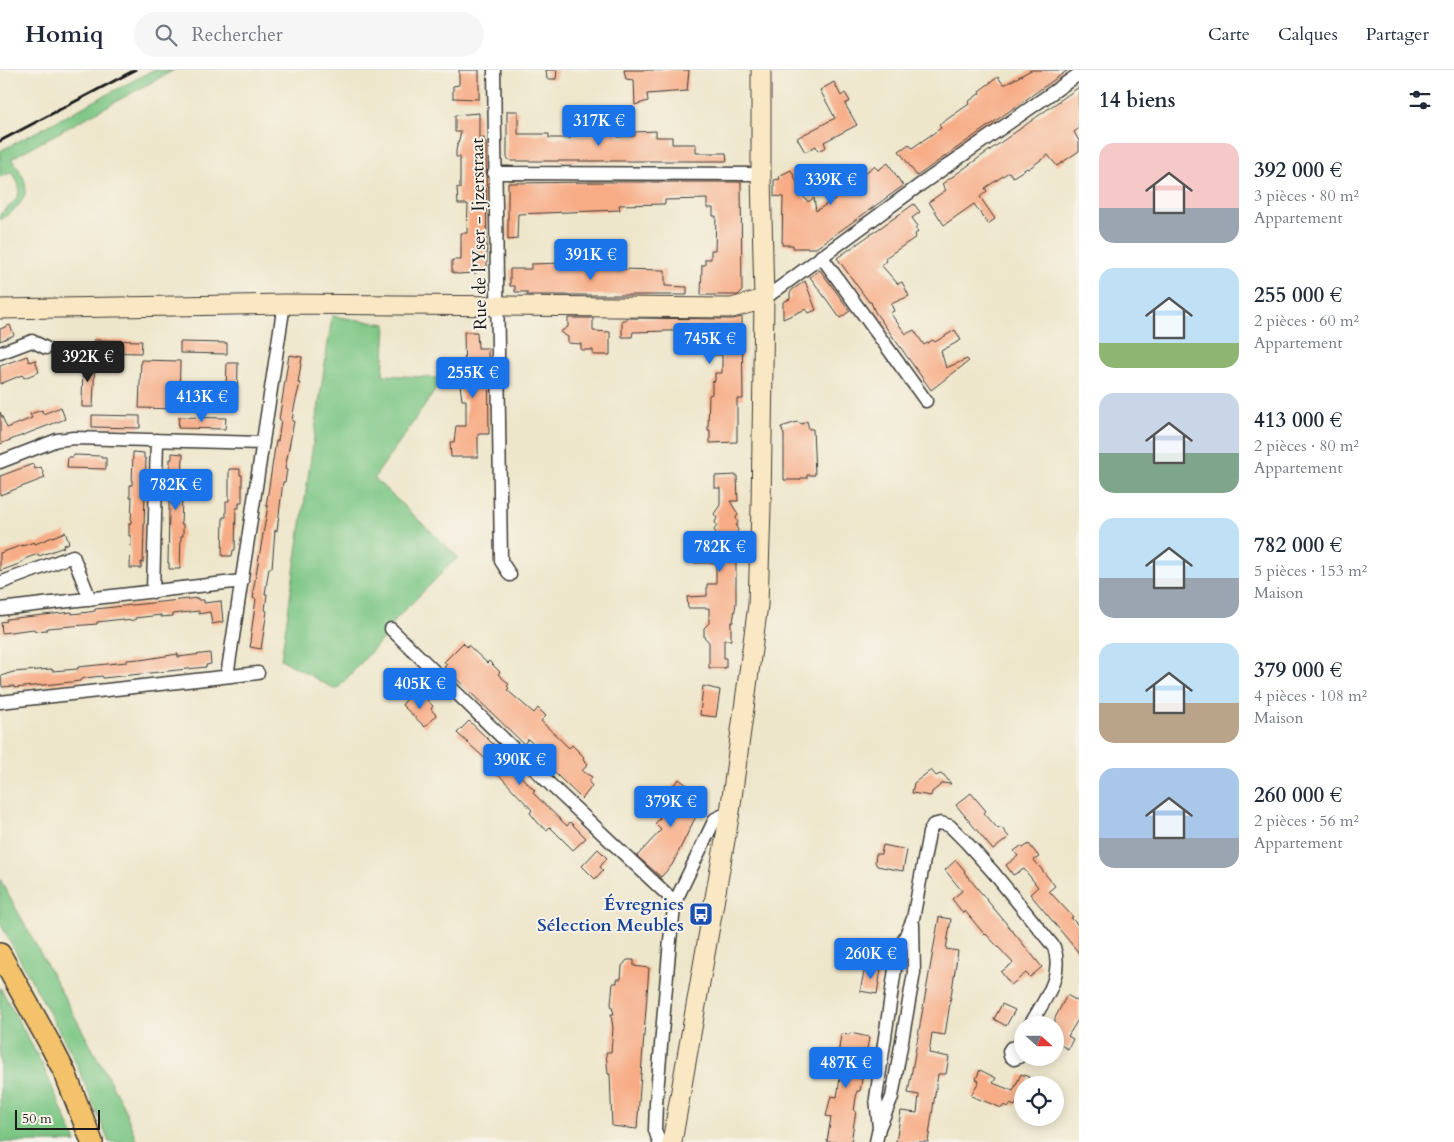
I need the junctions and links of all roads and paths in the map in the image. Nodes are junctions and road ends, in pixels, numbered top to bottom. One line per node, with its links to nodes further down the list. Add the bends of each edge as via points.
1 (494, 70): 4 (street, Rue de l'Yser - Ijzerstraat)
2 (762, 70): 5 (main road)
3 (1079, 74): 6 (street)
4 (494, 173): 5 (street); 9 (street, Rue de l'Yser - Ijzerstraat)
5 (760, 174): 7 (main road)
6 (821, 256): 7 (street); 13 (street)
7 (764, 298): 9 (main road, via 732,308); 27 (main road, via 758,605)
8 (284, 304): 9 (main road); 10 (main road); 15 (street)
9 (498, 306): 17 (street, Rue de l'Yser - Ijzerstraat, via 502,561)
10 (0, 309)
11 (46, 348): 12 (street, via 32,341)
12 (0, 353)
13 (926, 401)
14 (157, 440): 15 (street); 16 (street, via 57,440); 20 (street)
15 (263, 443): 18 (street)
16 (0, 462)
17 (510, 575)
18 (242, 581): 20 (street); 25 (street)
19 (0, 583): 21 (street, via 73,556)
20 (153, 592): 21 (street)
21 (90, 599): 22 (street)
22 (0, 609)
23 (391, 629): 28 (street)
24 (258, 673): 25 (street)
25 (227, 676): 26 (street)
26 (0, 702)
27 (730, 812): 28 (street, via 715,819); 35 (main road)
28 (675, 902): 34 (street, via 656,1104 655,1130)
29 (913, 919): 31 (street, via 933,825 950,826 993,872 1054,947 1057,970); 32 (street, via 914,973 892,1097); 32 (street, via 895,969 876,1098)
30 (0, 954): 33 (highway, via 65,1073)
31 (1035, 1016)
32 (879, 1128): 36 (street)
33 (92, 1142)
34 (659, 1142)
35 (672, 1142)
36 (876, 1142)

